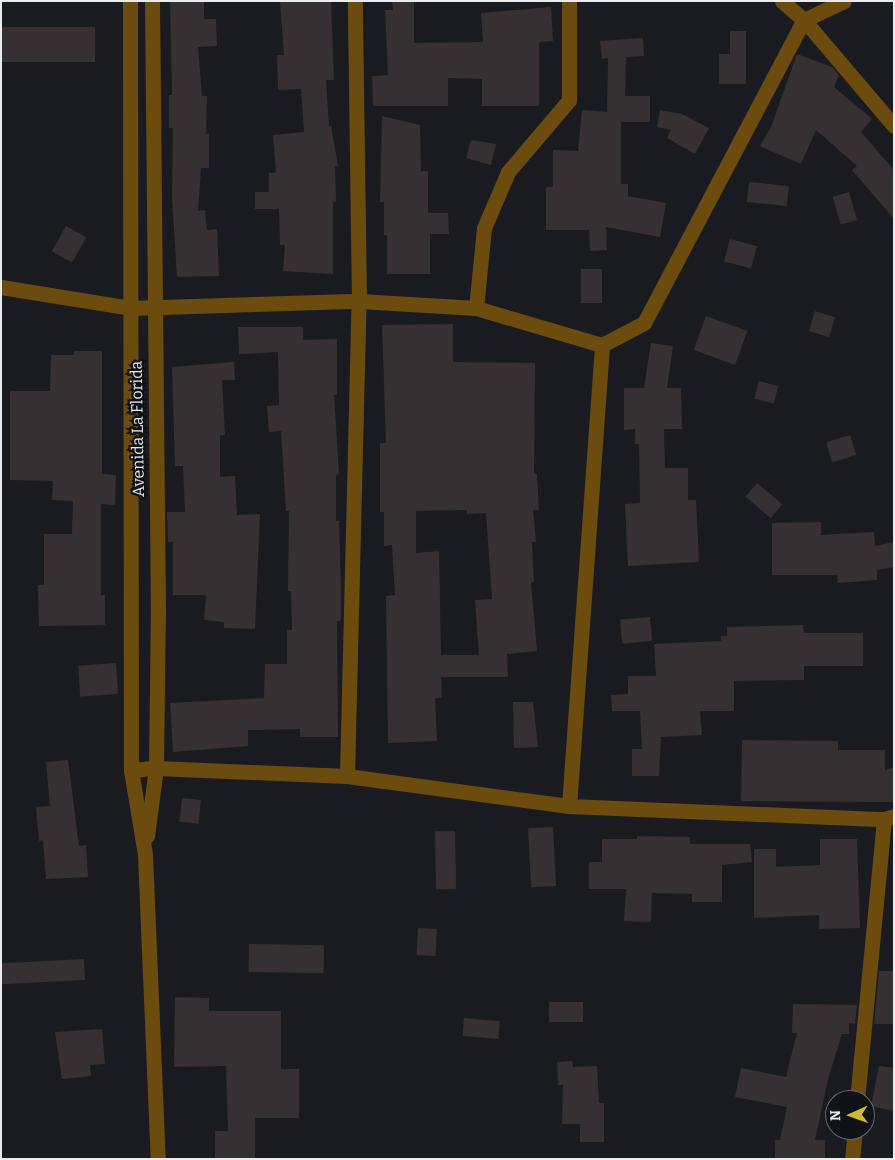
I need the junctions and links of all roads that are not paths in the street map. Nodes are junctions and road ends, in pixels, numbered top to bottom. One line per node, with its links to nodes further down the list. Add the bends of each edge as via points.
1 (130, 1): 12 (street)
2 (152, 1): 11 (street, Avenida La Florida)
3 (355, 1): 10 (street)
4 (569, 1): 13 (street, via 569,100 508,172 484,228)
5 (782, 1): 7 (street)
6 (844, 1): 7 (street)
7 (804, 20): 8 (street); 14 (street, via 644,323)
8 (894, 126)
9 (1, 287): 12 (street)
10 (359, 301): 11 (street); 13 (street); 17 (street)
11 (154, 306): 12 (street); 15 (street, Avenida La Florida, via 158,613)
12 (130, 308): 16 (street)
13 (476, 308): 14 (street)
14 (602, 345): 18 (street)
15 (156, 768): 16 (street); 17 (street); 20 (street, Avenida La Florida)
16 (131, 770): 20 (street)
17 (347, 776): 18 (street)
18 (568, 806): 19 (street)
19 (889, 818): 21 (street)
20 (145, 855): 23 (street)
21 (859, 1090)
22 (854, 1140): 24 (street)
23 (158, 1159)
24 (852, 1159)

